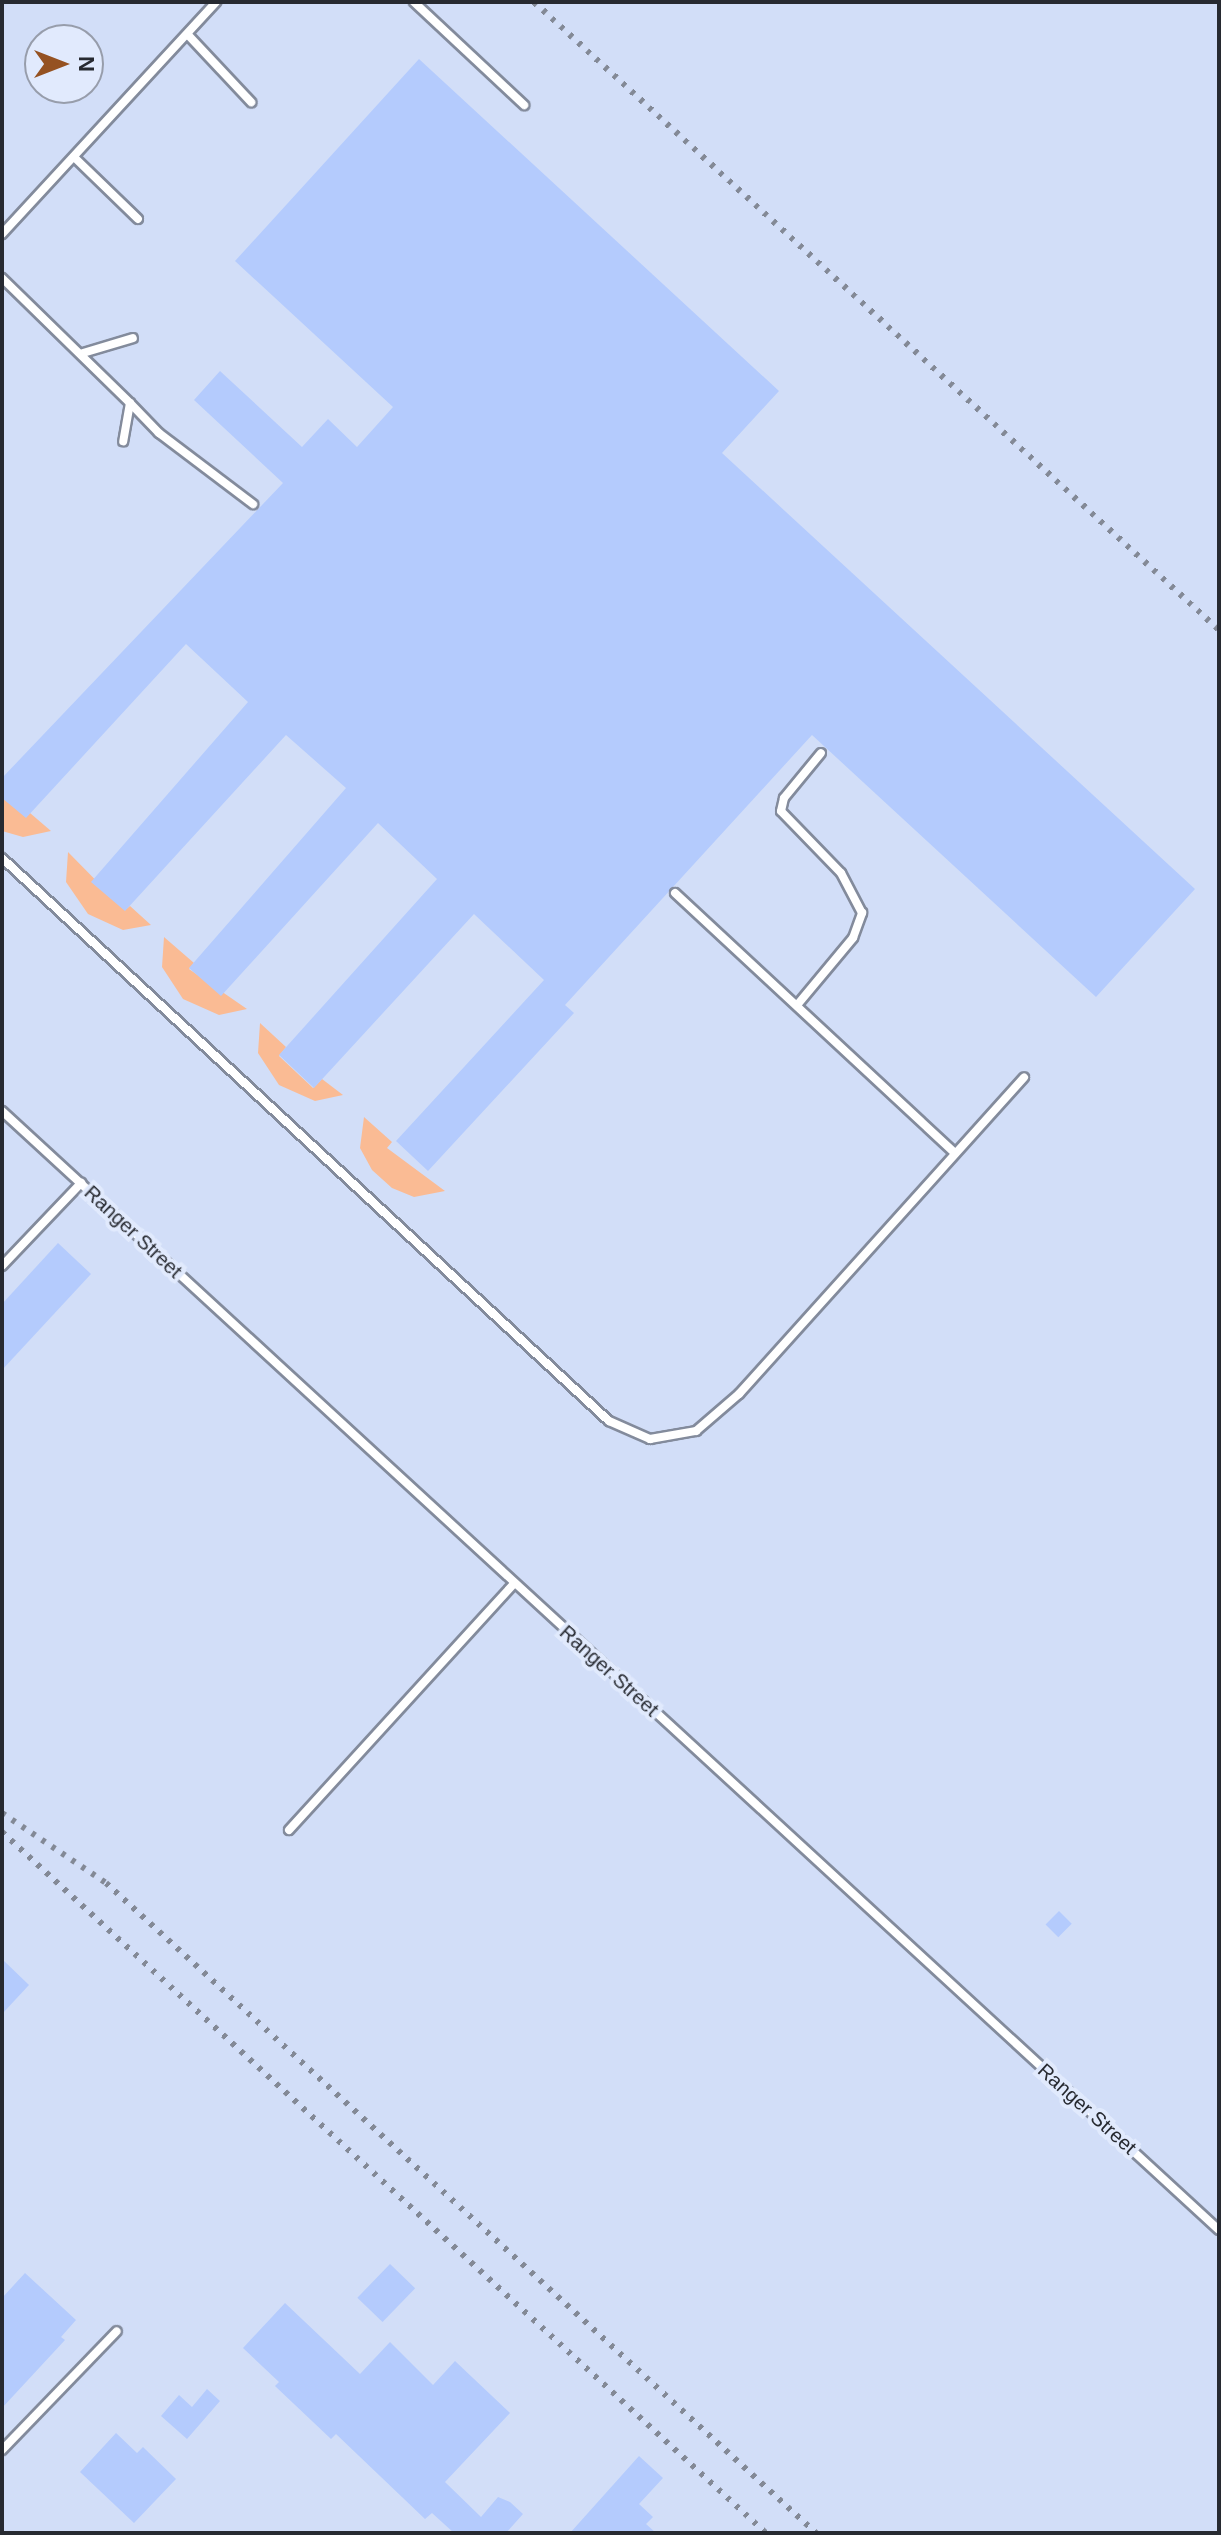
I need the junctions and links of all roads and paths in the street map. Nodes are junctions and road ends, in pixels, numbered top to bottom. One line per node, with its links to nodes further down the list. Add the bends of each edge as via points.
1 (216, 2): 3 (lane)
2 (414, 2): 5 (lane)
3 (189, 36): 4 (lane); 6 (lane)
4 (251, 102)
5 (524, 105)
6 (74, 157): 7 (lane); 8 (lane)
7 (138, 219)
8 (2, 234)
9 (2, 278): 11 (lane)
10 (133, 338): 11 (lane)
11 (83, 353): 12 (lane)
12 (130, 403): 13 (lane); 14 (lane, via 159,433)
13 (123, 441)
14 (253, 504)
15 (821, 753): 18 (lane, via 784,798 781,811 841,873 862,913 853,938)
16 (2, 858): 21 (lane, via 609,1421 630,1434 672,1438 714,1418)
17 (675, 893): 18 (lane)
18 (798, 1004): 21 (lane)
19 (1024, 1077): 21 (lane)
20 (2, 1111): 22 (lane, Ranger Street)
21 (955, 1153)
22 (81, 1183): 23 (lane); 24 (lane, Ranger Street)
23 (2, 1266)
24 (514, 1584): 25 (lane); 26 (lane, Ranger Street)
25 (289, 1830)
26 (1219, 2230)
27 (117, 2331): 28 (lane)
28 (2, 2450)

